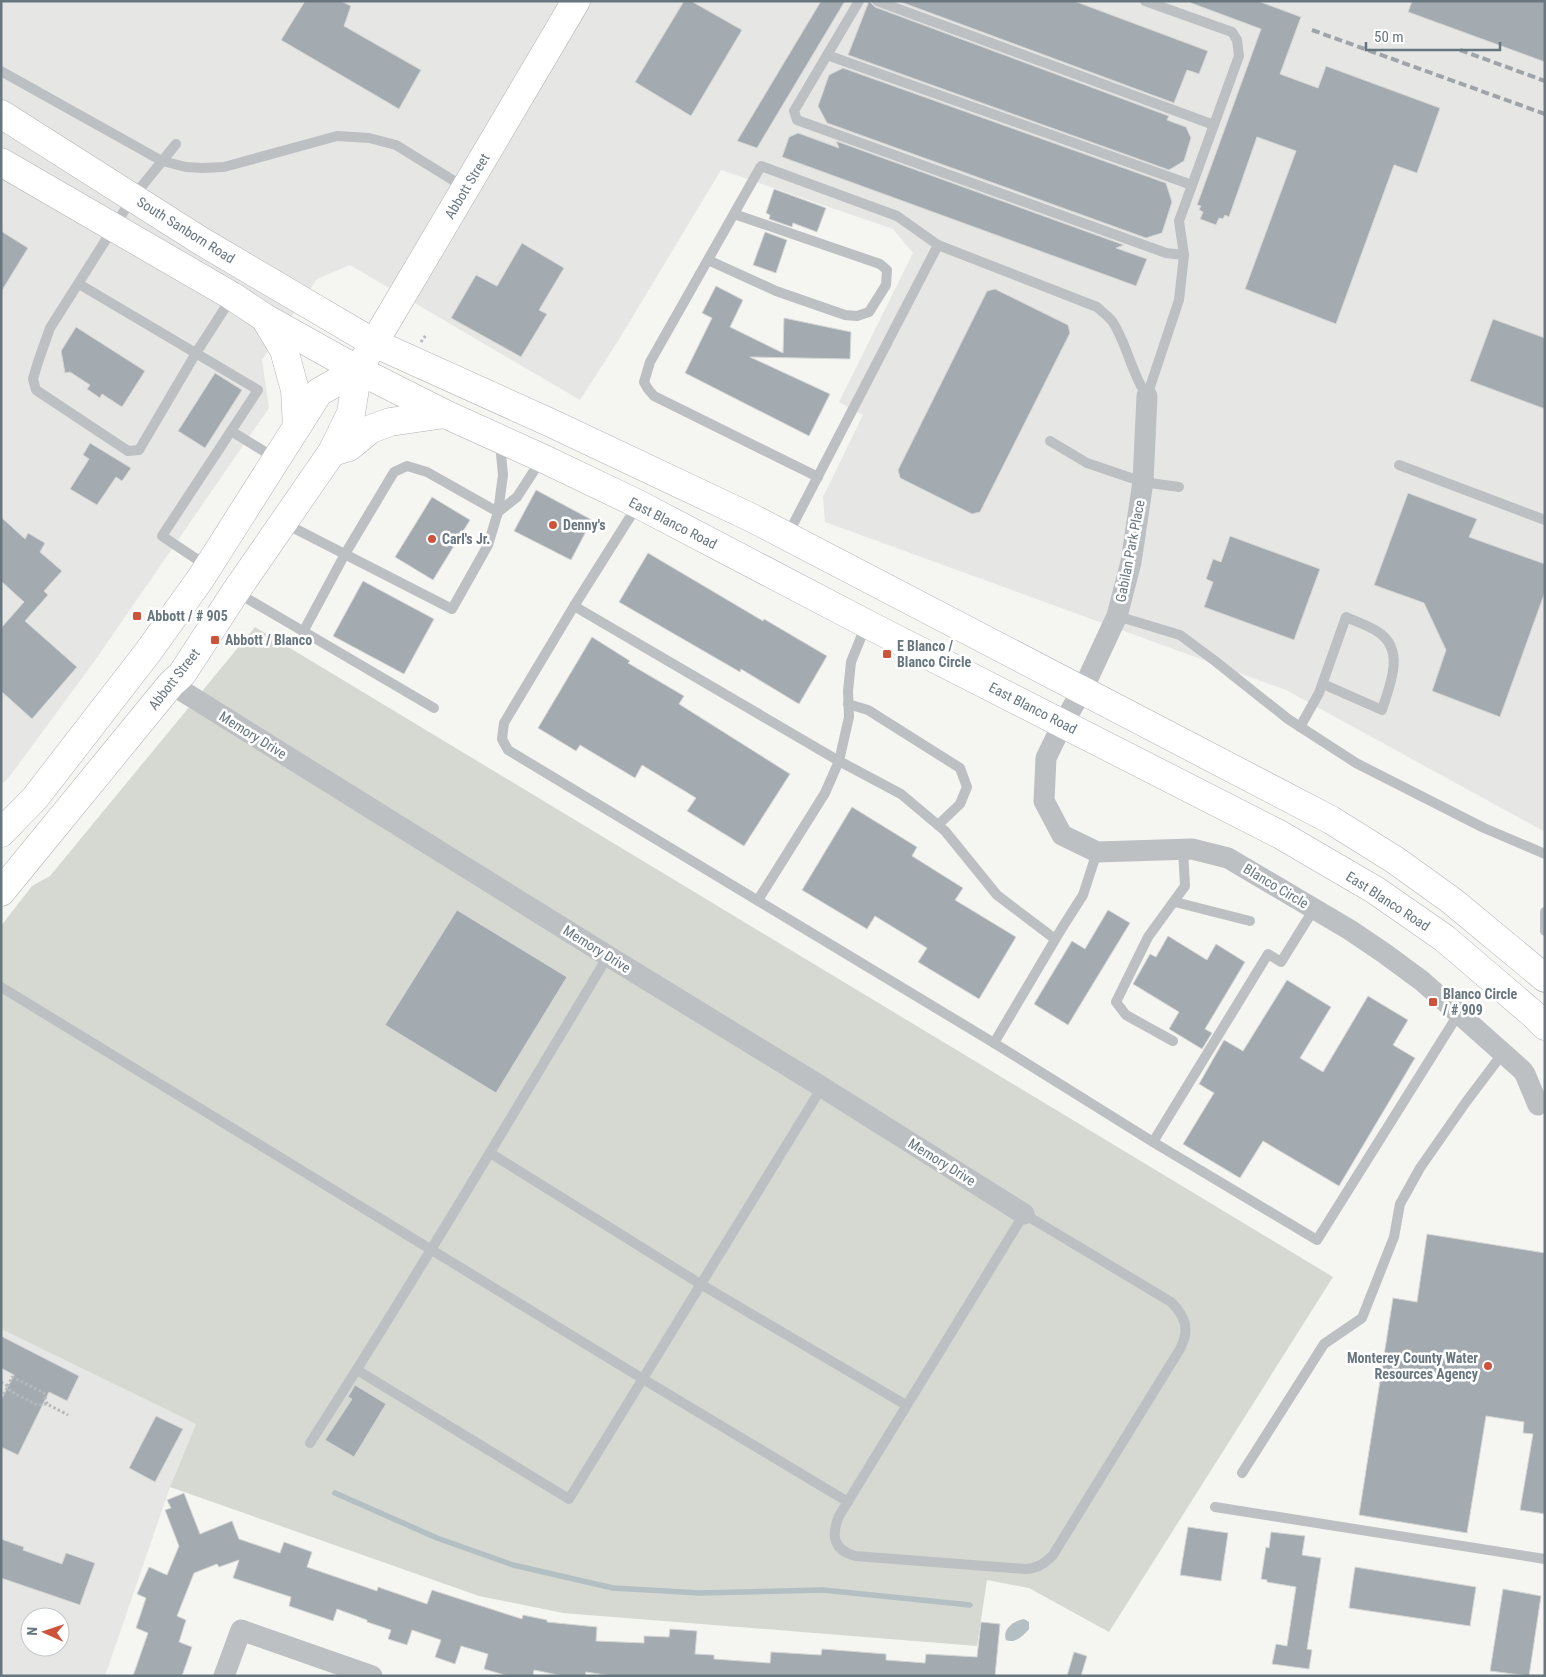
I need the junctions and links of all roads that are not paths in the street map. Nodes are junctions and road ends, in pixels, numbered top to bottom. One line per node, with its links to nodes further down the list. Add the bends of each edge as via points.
1 (576, 1): 13 (main road, Abbott Street)
2 (859, 1): 5 (lane)
3 (877, 1): 8 (lane)
4 (1145, 1): 8 (lane, via 1232,32 1237,40 1239,56)
5 (827, 55): 12 (lane); 18 (lane, via 794,111 798,120 1166,253)
6 (1, 71): 10 (lane)
7 (1, 114): 14 (main road, South Sanborn Road)
8 (1214, 125): 12 (lane)
9 (176, 144): 10 (lane)
10 (162, 161): 13 (lane, via 194,168 224,167 337,136 369,138 396,145); 14 (lane)
11 (1, 162): 16 (main road)
12 (1192, 185): 18 (lane, via 1179,221)
13 (466, 187): 23 (main road, Abbott Street)
14 (133, 197): 16 (lane); 23 (main road, South Sanborn Road)
15 (734, 214): 17 (lane, via 761,166 897,216); 19 (lane); 19 (lane, via 880,264 888,270 886,285 869,312 845,315 776,291)
16 (115, 228): 20 (lane); 21 (main road)
17 (938, 245): 26 (lane, via 1097,307 1117,330); 36 (lane)
18 (1184, 255): 26 (lane, via 1179,300)
19 (708, 260): 36 (lane, via 650,362 644,382 648,390 654,396)
20 (79, 284): 24 (lane); 24 (lane, via 50,328 34,379 36,390 128,451 139,450)
21 (232, 296): 22 (main road); 24 (lane)
22 (265, 318): 25 (main road); 28 (main road, via 284,350 295,390)
23 (374, 343): 25 (main road, Abbott Street); 43 (main road, via 551,423)
24 (196, 353): 29 (lane, via 258,390)
25 (358, 370): 27 (main road, East Blanco Road); 28 (main road, Abbott Street, via 319,392); 32 (main road, Abbott Street, via 351,413)
26 (1147, 396): 37 (street, Gabilan Park Place)
27 (445, 414): 30 (main road, East Blanco Road); 32 (main road, via 371,428 349,447)
28 (297, 427): 34 (main road, Abbott Street)
29 (231, 431): 34 (lane); 45 (lane, via 162,536)
30 (500, 440): 33 (main road, East Blanco Road); 40 (lane, via 503,475)
31 (1050, 441): 37 (lane, via 1087,463)
32 (332, 452): 42 (main road, Abbott Street)
33 (542, 458): 39 (main road, East Blanco Road); 40 (lane, via 517,497)
34 (278, 459): 45 (main road, Abbott Street)
35 (1399, 465): 41 (lane)
36 (818, 477): 43 (lane)
37 (1143, 482): 38 (lane); 48 (street, Gabilan Park Place, via 1131,562)
38 (1179, 487)
39 (638, 504): 47 (lane); 49 (main road, East Blanco Road)
40 (498, 512): 44 (lane, via 427,472 407,466 394,472); 44 (lane, via 488,545 452,609)
41 (1545, 520)
42 (284, 523): 44 (lane); 46 (main road, Abbott Street)
43 (786, 537): 53 (main road)
44 (345, 554): 50 (lane)
45 (208, 566): 60 (main road, Abbott Street, via 148,652 35,798)
46 (236, 591): 50 (lane); 51 (main road, Abbott Street, via 182,674)
47 (574, 606): 58 (lane); 65 (lane, via 504,723 502,739 508,750)
48 (1117, 616): 53 (street, Gabilan Park Place); 57 (lane, via 1180,635)
49 (867, 624): 54 (lane, via 851,662); 56 (main road, East Blanco Road)
50 (303, 632): 55 (lane)
51 (171, 684): 64 (main road, Abbott Street); 72 (street, Memory Drive)
52 (1323, 684): 52 (lane, via 1346,617 1382,634 1392,648 1394,673 1382,710); 57 (lane)
53 (1082, 691): 56 (street, Gabilan Park Place); 73 (main road, via 1339,825 1452,900)
54 (848, 704): 58 (lane, via 849,717); 59 (lane, via 868,710 960,768 967,787 960,804)
55 (434, 708)
56 (1063, 723): 62 (street, Blanco Circle, via 1046,758 1044,801 1062,835); 76 (main road, East Blanco Road, via 1279,834 1375,890 1444,938)
57 (1300, 727): 63 (lane, via 1356,763 1484,828)
58 (839, 761): 59 (lane, via 901,794); 65 (lane, via 824,793)
59 (938, 825): 71 (lane, via 997,895)
60 (1, 834)
61 (1183, 849): 62 (street, Blanco Circle); 66 (lane, via 1185,886); 67 (street, Blanco Circle, via 1228,858)
62 (1097, 852): 71 (lane, via 1083,895)
63 (1544, 852)
64 (1, 892)
65 (758, 900): 78 (lane)
66 (1175, 902): 69 (lane); 77 (lane, via 1148,937 1116,1002 1126,1015)
67 (1314, 909): 75 (street, Blanco Circle, via 1384,953); 82 (lane, via 1281,962 1268,954)
68 (1545, 912): 70 (lane)
69 (1250, 922)
70 (1545, 931)
71 (1055, 939): 78 (lane)
72 (608, 956): 80 (street, Memory Drive); 83 (lane)
73 (1545, 978)
74 (1, 988): 85 (lane)
75 (1459, 1013): 79 (street, Blanco Circle); 82 (lane, via 1317,1240)
76 (1545, 1026)
77 (1173, 1041)
78 (994, 1043): 82 (lane)
79 (1503, 1053): 81 (street, Blanco Circle, via 1525,1074); 91 (lane, via 1420,1168 1400,1204 1394,1237 1362,1318 1324,1344)
80 (822, 1087): 84 (street, Memory Drive); 86 (lane)
81 (1541, 1105)
82 (1153, 1142)
83 (490, 1153): 85 (lane); 86 (lane)
84 (1024, 1214): 89 (lane); 92 (lane, via 1171,1302 1184,1317 1185,1340 1180,1350 1053,1556 1036,1568 847,1553 836,1542 835,1525)
85 (431, 1249): 87 (lane); 88 (lane)
86 (702, 1285): 88 (lane); 89 (lane)
87 (357, 1370): 88 (lane, via 569,1500); 90 (lane)
88 (643, 1379): 92 (lane)
89 (906, 1405): 92 (lane)
90 (310, 1443)
91 (1242, 1473)
92 (848, 1502)
93 (1215, 1507): 94 (lane)
94 (1545, 1559)
95 (224, 1676): 96 (street, via 240,1630)
96 (372, 1676)

